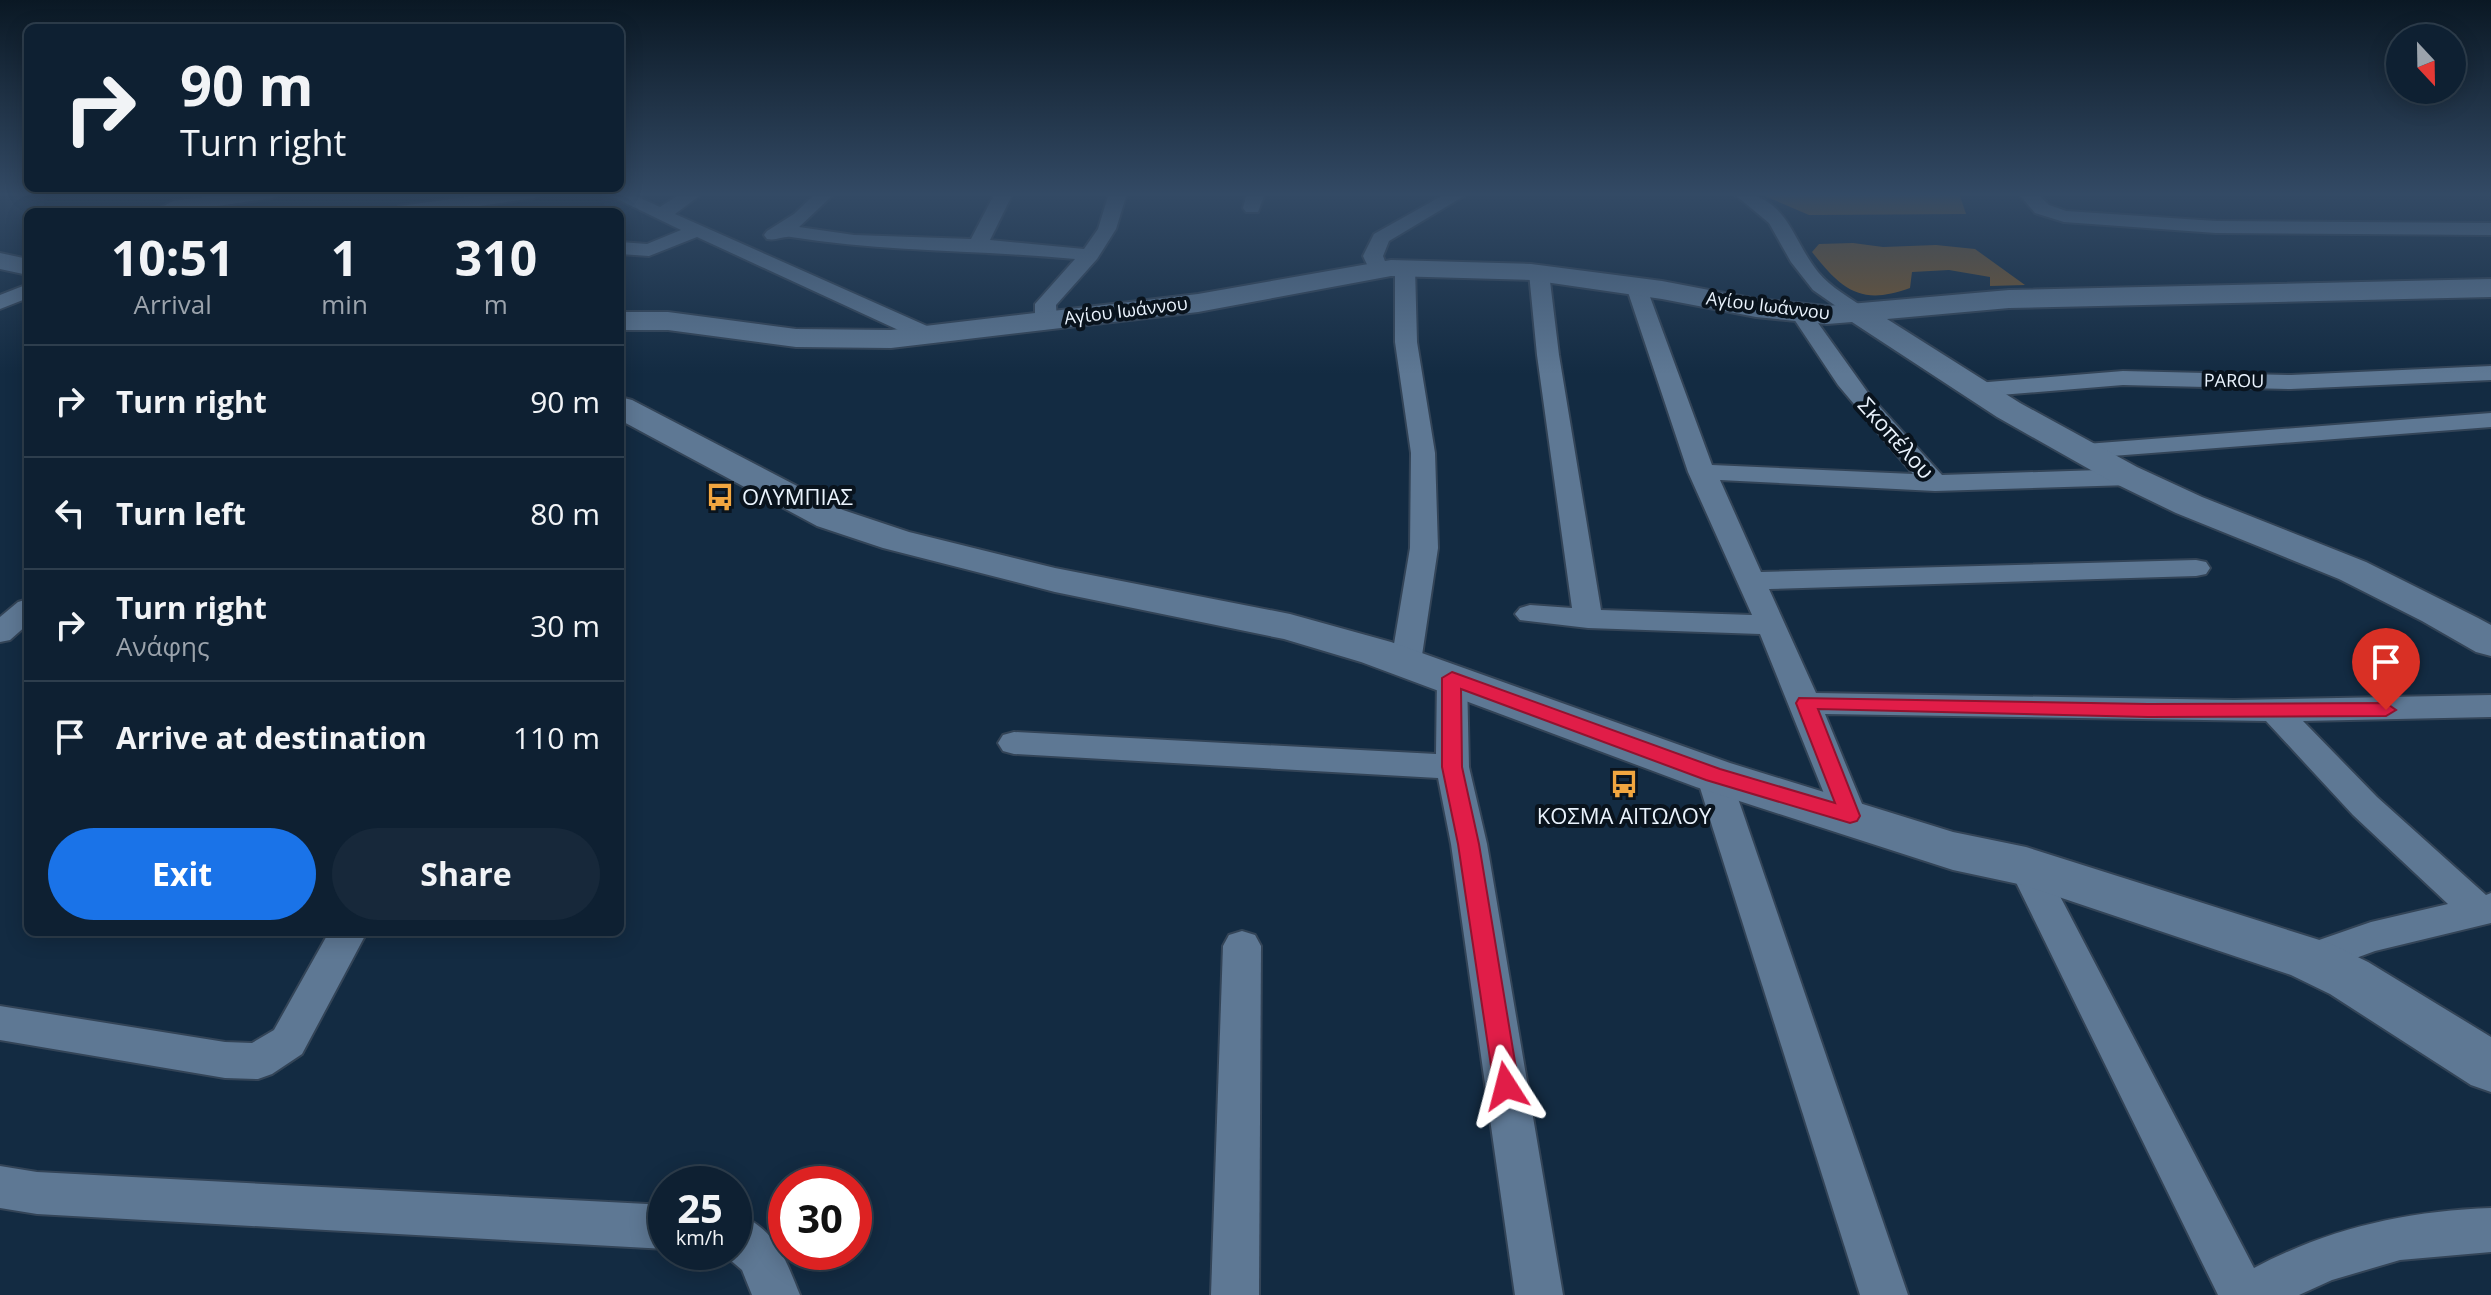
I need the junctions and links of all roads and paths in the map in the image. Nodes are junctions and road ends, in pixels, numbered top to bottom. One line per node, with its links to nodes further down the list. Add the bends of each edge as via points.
1 (747, 253): 18 (street)
2 (1070, 253): 5 (street)
3 (1374, 253): 8 (street)
4 (1797, 253): 15 (street, via 1820,286)
5 (1090, 255): 17 (street, via 1045,304)
6 (0, 261): 7 (street)
7 (24, 266)
8 (1391, 268): 9 (street, Αγίου Ιωάννου); 17 (street, Αγίου Ιωάννου, via 1246,296); 35 (street, via 1423,453 1424,548)
9 (1539, 273): 10 (street, Αγίου Ιωάννου); 31 (street)
10 (1636, 286): 14 (street, Αγίου Ιωάννου); 24 (street)
11 (2491, 288): 15 (street, Αγίου Ιωάννου, via 2009,299)
12 (24, 292): 13 (street)
13 (0, 303)
14 (1801, 313): 15 (street, Αγίου Ιωάννου); 26 (street, Σκοπέλου, via 1879,423)
15 (1860, 314): 20 (street)
16 (624, 321): 18 (street, Αγίου Ιωάννου, via 668,321 796,338)
17 (1046, 321): 18 (street, Αγίου Ιωάννου)
18 (928, 335)
19 (2491, 373): 20 (street, PAROU, via 2291,382 2123,378)
20 (1976, 390): 23 (street)
21 (624, 409): 35 (street, via 830,518 896,540 1055,580 1290,627)
22 (2491, 420): 23 (street)
23 (2086, 451): 25 (street)
24 (1701, 472): 26 (street); 28 (street)
25 (2130, 477): 26 (street, Σκοπέλου); 34 (street, via 2372,578)
26 (1935, 483)
27 (2196, 568): 28 (street)
28 (1750, 581): 32 (street)
29 (24, 612): 33 (street)
30 (1530, 614): 31 (street)
31 (1588, 619): 32 (street)
32 (1770, 625): 37 (street)
33 (0, 633)
34 (2491, 643)
35 (1406, 662): 36 (street)
36 (1452, 678): 41 (street); 42 (street)
37 (1805, 703): 39 (street); 43 (street)
38 (2491, 706): 39 (street)
39 (2275, 711): 45 (street, via 2365,806)
40 (1014, 743): 41 (street)
41 (1452, 767): 57 (street, via 1469,844)
42 (1713, 775): 43 (street); 58 (street)
43 (1850, 816): 44 (street, via 1953,851)
44 (2026, 866): 48 (street); 59 (street)
45 (2485, 910): 48 (street, via 2371,937)
46 (346, 936): 49 (street, via 288,1042 258,1061)
47 (1242, 946): 56 (street)
48 (2310, 959): 50 (street)
49 (0, 1023)
50 (2491, 1067)
51 (0, 1187): 52 (street)
52 (648, 1226)
53 (2491, 1230): 60 (street, via 2400,1239 2313,1264 2273,1280)
54 (752, 1249): 55 (street)
55 (776, 1295)
56 (1235, 1295)
57 (1539, 1295)
58 (1884, 1295)
59 (2243, 1295)
60 (2257, 1295)

